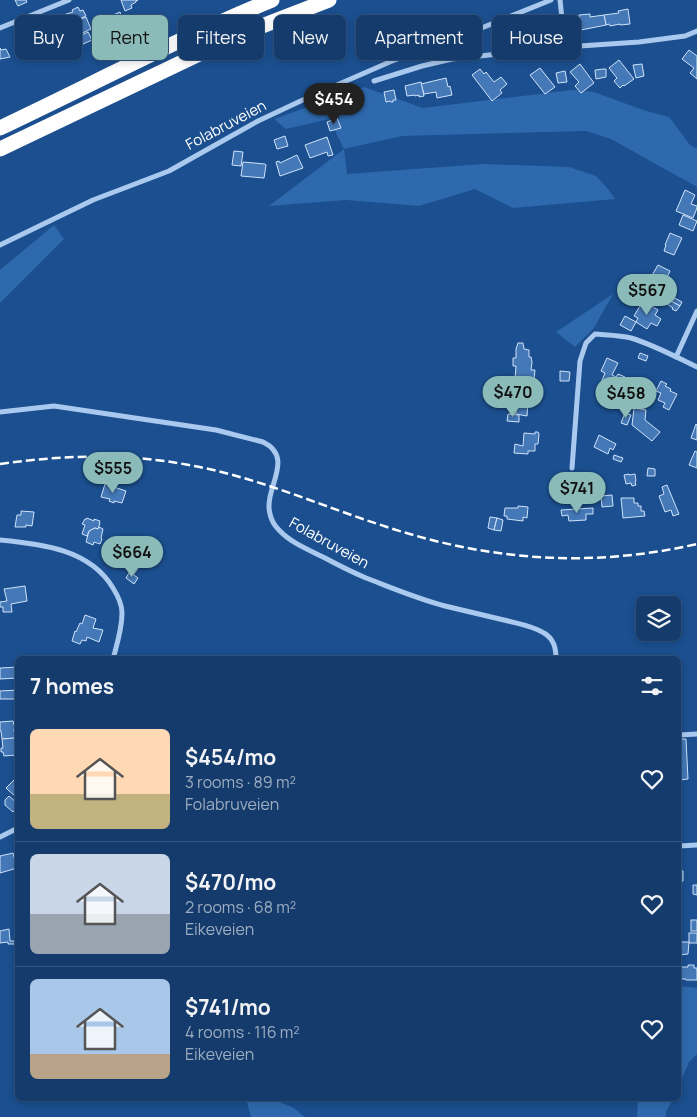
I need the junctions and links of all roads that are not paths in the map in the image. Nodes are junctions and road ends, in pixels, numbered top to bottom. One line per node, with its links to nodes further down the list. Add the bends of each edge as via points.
1 (69, 0): 7 (street)
2 (272, 0): 12 (highway, via 232,16)
3 (329, 0): 13 (highway, via 239,35)
4 (551, 0): 14 (street, Folabruveien, via 316,94 258,121 169,171 93,200)
5 (560, 0): 6 (street)
6 (562, 15)
7 (0, 28)
8 (697, 31): 9 (street, via 685,36)
9 (581, 46)
10 (492, 55): 11 (street, via 452,59)
11 (374, 81)
12 (0, 128)
13 (0, 149)
14 (0, 244)
15 (697, 311): 16 (street)
16 (676, 357): 17 (street); 19 (street, via 630,338 595,334 586,343 580,361)
17 (697, 368)
18 (0, 412): 22 (street, Folabruveien, via 54,406 216,430 270,445 279,461 270,514 278,530 287,537 362,576 404,593 544,632 552,639)
19 (572, 468)
20 (0, 540): 21 (street, via 39,545 76,556 94,566 110,582 122,612 121,633)
21 (114, 656)
22 (556, 656)
23 (697, 734): 24 (street)
24 (681, 735)
25 (15, 830): 26 (street)
26 (0, 837)
27 (697, 845): 28 (street)
28 (681, 846)

